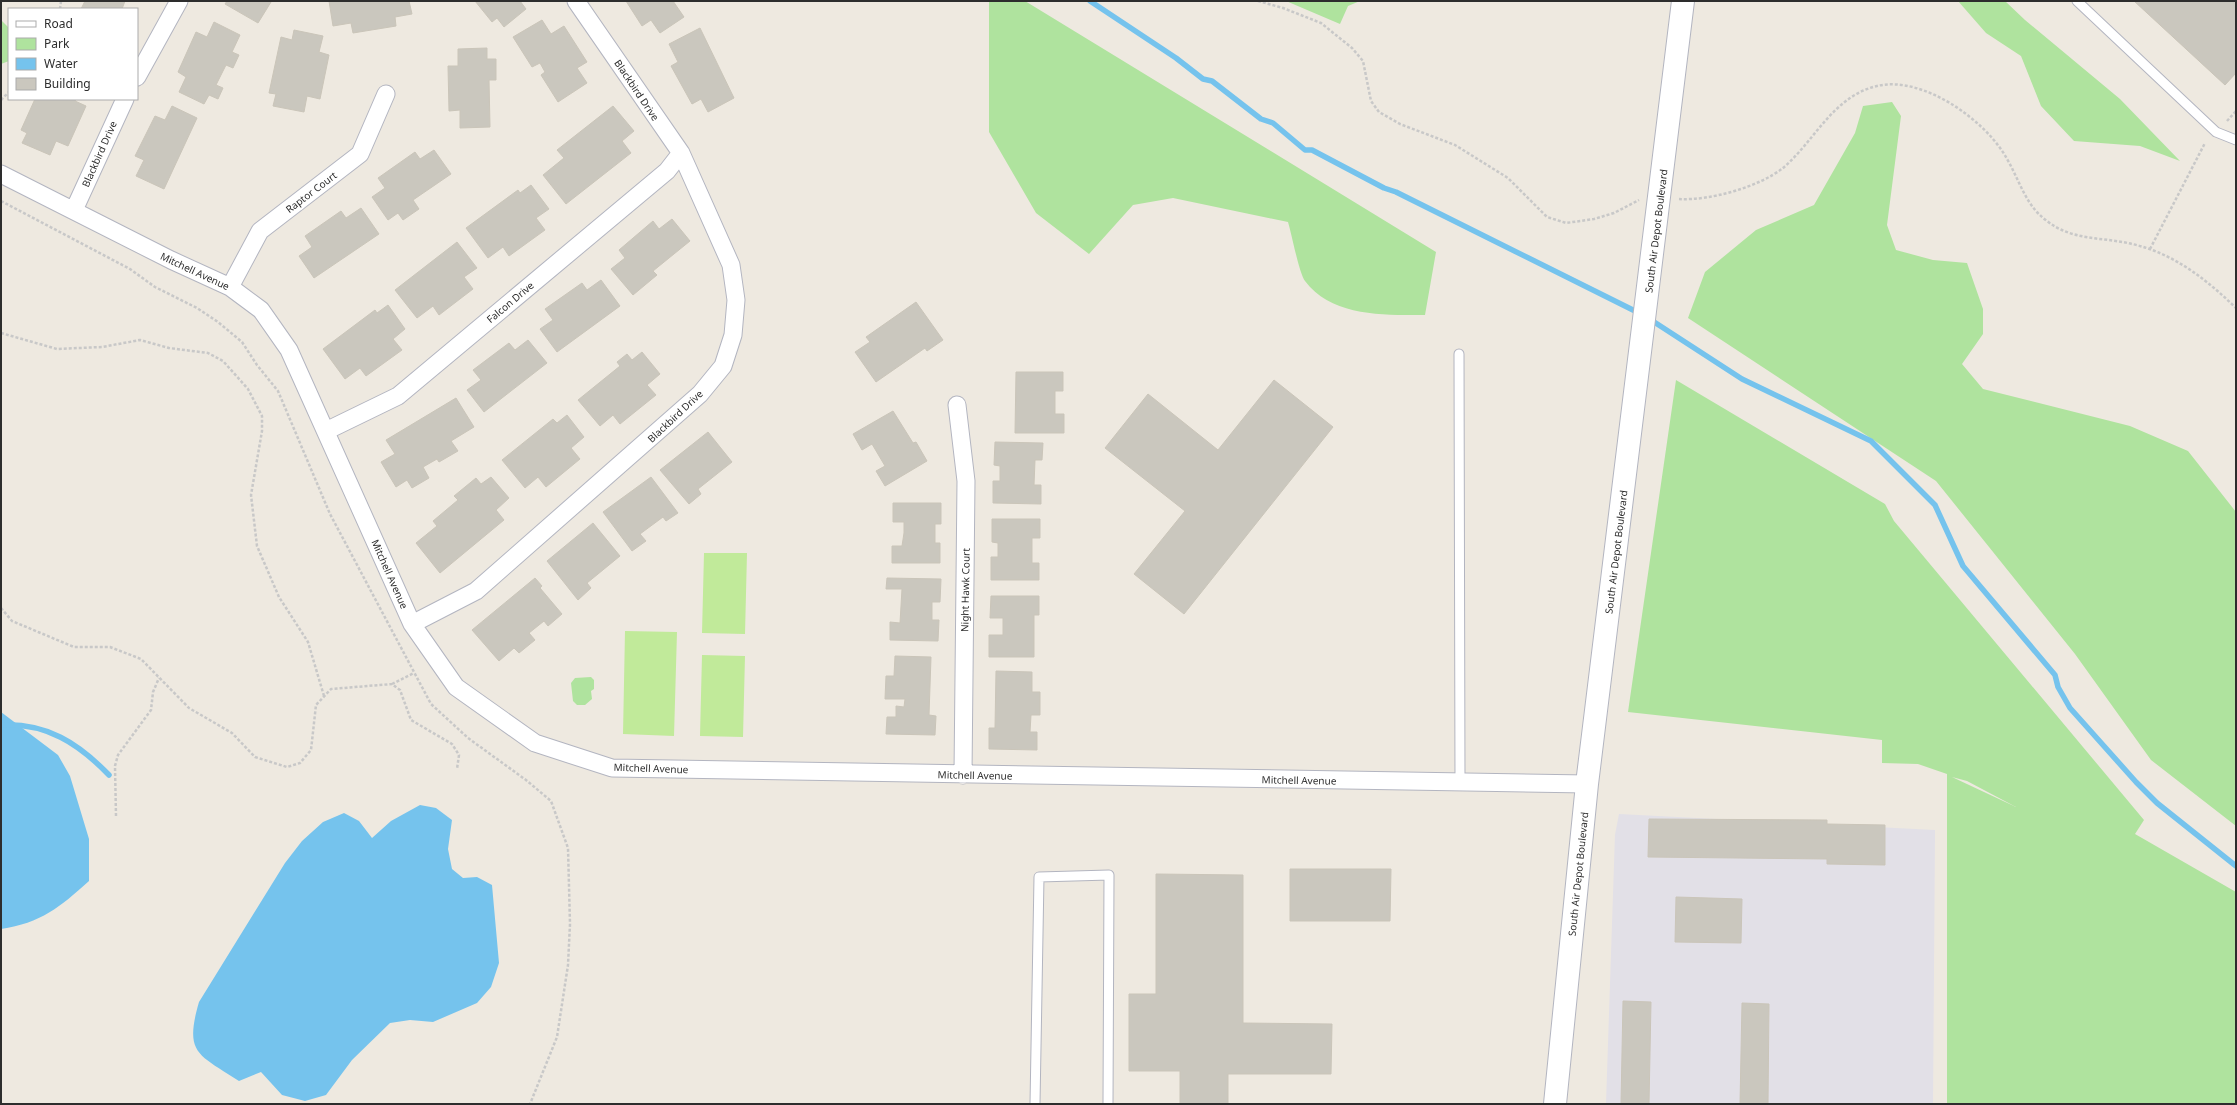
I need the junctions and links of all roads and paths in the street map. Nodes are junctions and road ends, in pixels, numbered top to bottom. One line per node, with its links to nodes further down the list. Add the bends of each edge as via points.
1 (179, 1): 6 (street)
2 (576, 1): 13 (street, Blackbird Drive)
3 (1258, 1): 15 (path, via 1321,23 1352,48 1363,61 1371,101 1379,112 1400,124 1455,145 1508,178 1547,217 1566,223 1594,219 1614,213 1641,198)
4 (1683, 1): 15 (street, South Air Depot Boulevard)
5 (2077, 1): 11 (lane, via 2216,132)
6 (138, 75)
7 (386, 94): 19 (street, Raptor Court, via 360,154 260,231)
8 (125, 100): 17 (street, Blackbird Drive)
9 (2236, 111): 10 (path)
10 (2226, 122)
11 (2236, 140)
12 (2205, 143): 18 (path)
13 (680, 153): 24 (street, Falcon Drive, via 667,171 398,396); 26 (street, Blackbird Drive, via 730,265 736,300 733,335 723,366 694,399 476,591)
14 (1, 174): 17 (street, Mitchell Avenue)
15 (1660, 198): 18 (path, via 1687,199 1707,196 1761,181 1782,168 1824,122 1854,95 1877,86 1899,84 1941,98 1983,128 1998,143 2008,159 2024,196 2048,222 2084,237 2109,239); 34 (street, South Air Depot Boulevard)
16 (1, 201): 27 (path, via 130,269 155,287 197,308 242,342 278,391 330,514)
17 (74, 210): 19 (street, Mitchell Avenue)
18 (2150, 249): 20 (path, via 2196,272)
19 (230, 287): 24 (street, Mitchell Avenue, via 261,310 289,350)
20 (2236, 308)
21 (1, 333): 30 (path, via 57,349 102,347 140,340 169,348 208,353 223,361 248,389 262,416 262,432 251,495 257,546 279,597 308,642)
22 (1459, 354): 33 (lane)
23 (957, 405): 32 (street, Night Hawk Court, via 966,481)
24 (326, 431): 26 (street, Mitchell Avenue)
25 (1, 608): 28 (path, via 12,621 74,647 110,647 141,659)
26 (412, 624): 32 (street, Mitchell Avenue, via 456,687 535,743 612,768)
27 (414, 673): 29 (path); 36 (path, via 436,709 468,738 551,801 568,848 568,965 557,1037)
28 (159, 678): 30 (path, via 189,708 232,733 255,756 287,767 300,763 311,750 316,705); 35 (path, via 152,692 151,710 118,755 115,766)
29 (392, 684): 30 (path, via 331,689); 31 (path, via 400,690 411,720 452,744 459,755)
30 (324, 696)
31 (457, 769)
32 (963, 775): 33 (street, Mitchell Avenue)
33 (1460, 783): 34 (street, Mitchell Avenue)
34 (1587, 784): 39 (street, South Air Depot Boulevard)
35 (116, 816)
36 (530, 1104)
37 (1036, 1104): 38 (lane, via 1039,877 1108,875)
38 (1108, 1104)
39 (1555, 1104)

